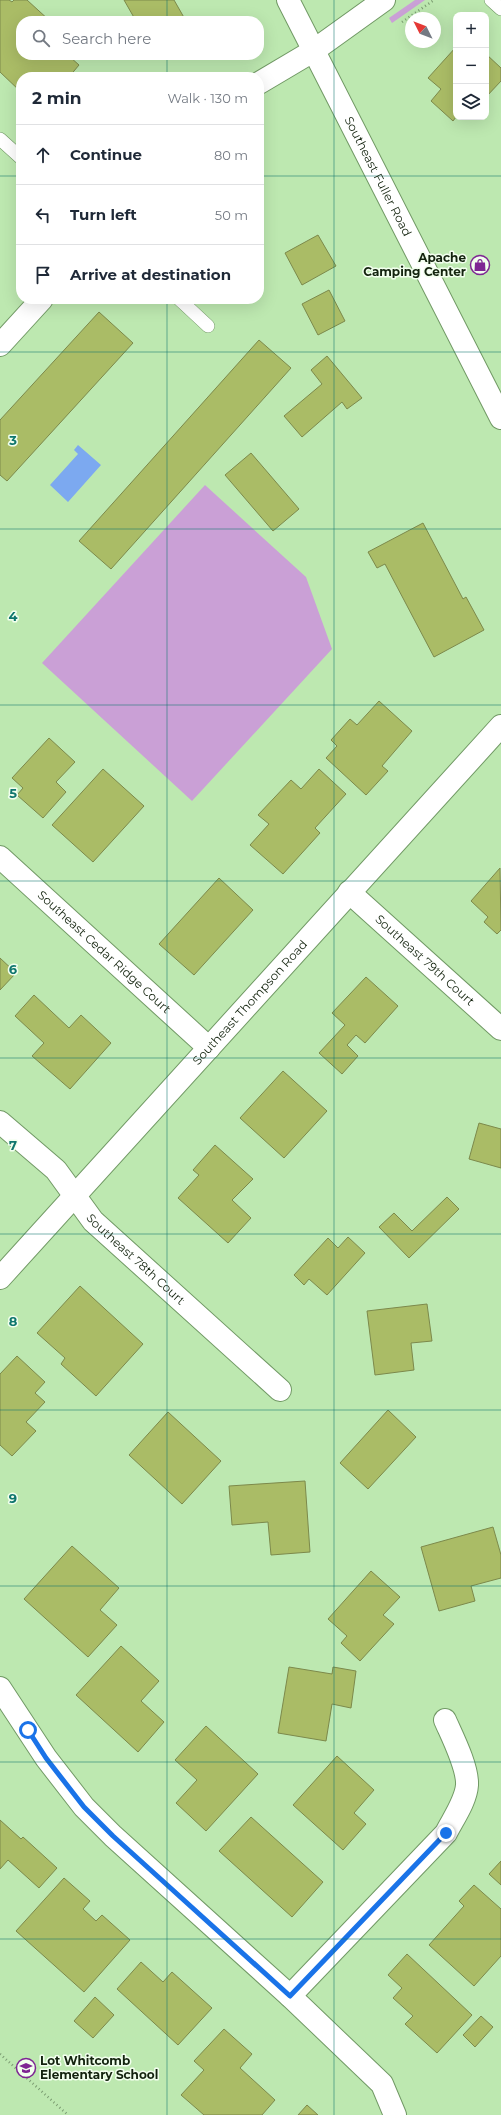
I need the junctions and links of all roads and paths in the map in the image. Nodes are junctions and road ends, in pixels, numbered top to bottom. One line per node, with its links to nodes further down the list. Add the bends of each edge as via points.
1 (288, 0): 5 (street, Southeast Fuller Road)
2 (384, 0): 5 (street)
3 (490, 0): 4 (lane)
4 (501, 9)
5 (313, 51): 6 (street); 13 (street, Southeast Fuller Road)
6 (264, 80)
7 (0, 139): 8 (lane)
8 (16, 153)
9 (37, 304): 12 (street)
10 (184, 304): 11 (lane)
11 (208, 326)
12 (0, 345)
13 (501, 418)
14 (501, 726): 16 (street, Southeast Thompson Road)
15 (0, 857): 18 (street, Southeast Cedar Ridge Court)
16 (349, 892): 17 (street, Southeast 79th Court); 18 (street, Southeast Thompson Road)
17 (501, 1029)
18 (209, 1048): 20 (street, Southeast Thompson Road)
19 (0, 1122): 20 (street, Southeast 78th Court, via 56,1170)
20 (75, 1196): 21 (street, Southeast Thompson Road); 22 (street, Southeast 78th Court, via 93,1221)
21 (0, 1278)
22 (280, 1390)
23 (0, 1688): 25 (street, via 46,1758 84,1807)
24 (445, 1720): 25 (street, via 462,1761 467,1785 460,1806 446,1833)
25 (290, 1996): 28 (street, via 382,2084)
26 (0, 2054): 27 (path)
27 (68, 2115)
28 (395, 2115)

